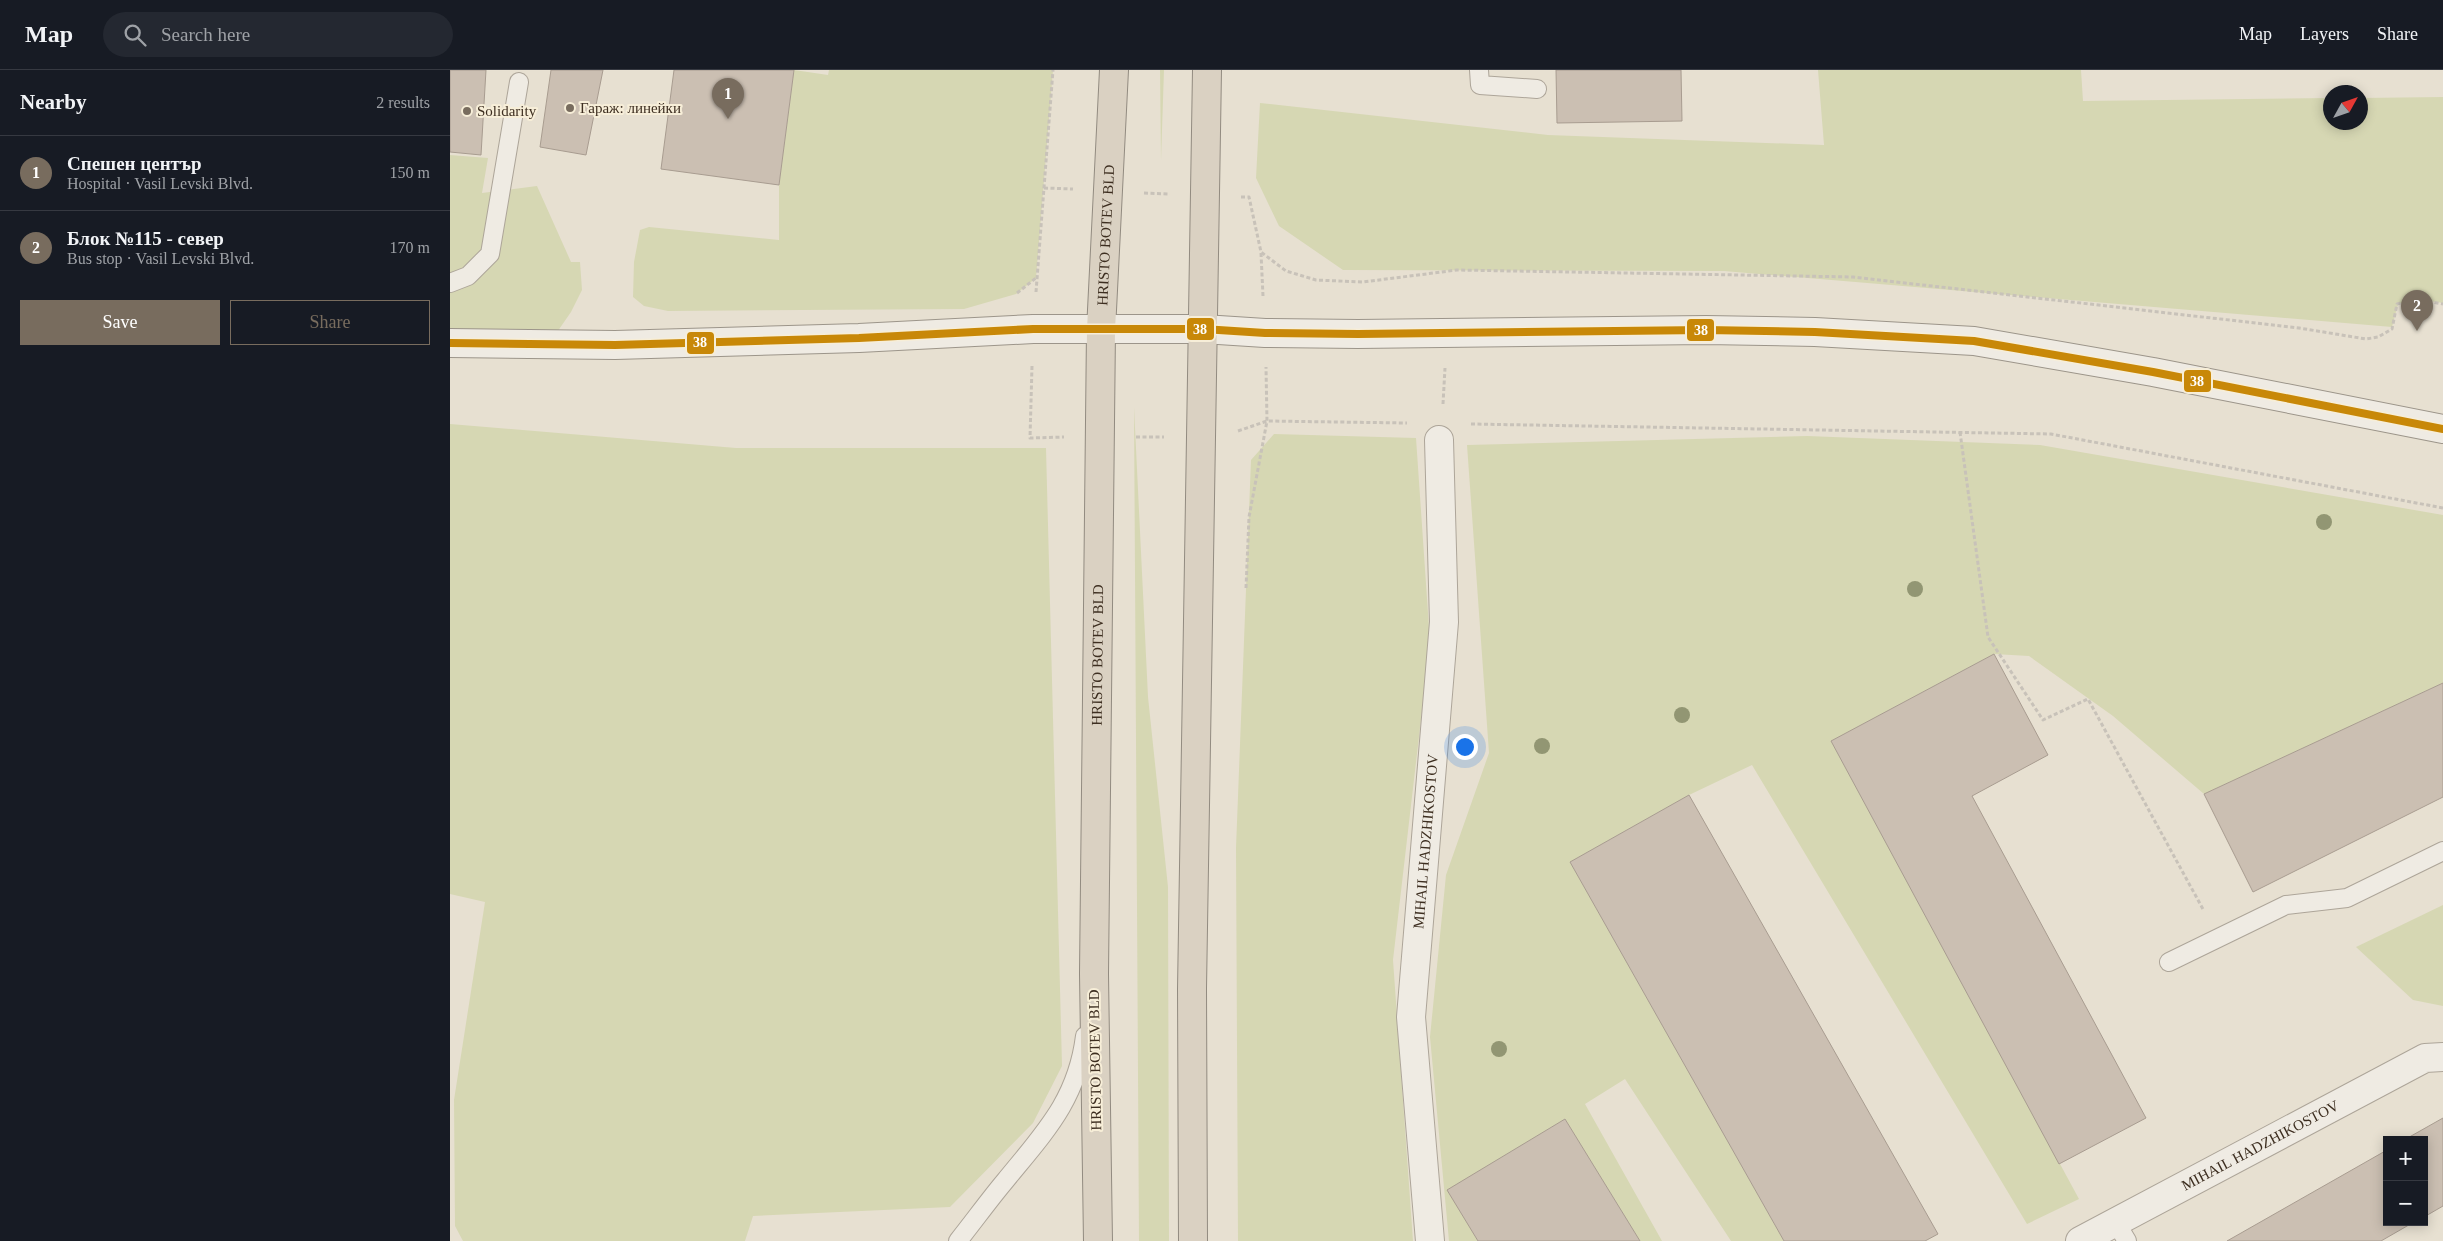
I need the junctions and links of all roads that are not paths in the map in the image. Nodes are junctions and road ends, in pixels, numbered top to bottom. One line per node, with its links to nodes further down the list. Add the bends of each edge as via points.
1 (1114, 70): 8 (highway, HRISTO BOTEV BLD)
2 (1207, 70): 7 (highway)
3 (1479, 70): 5 (lane, via 1480,85)
4 (519, 82): 6 (lane, via 490,254 468,276)
5 (1537, 89)
6 (450, 283)
7 (1202, 329): 8 (main road); 10 (main road, via 1265,333 1716,330 1974,341); 19 (highway, via 1192,989)
8 (1101, 330): 9 (main road, via 1033,329 616,344); 14 (highway, HRISTO BOTEV BLD)
9 (450, 342)
10 (2443, 428)
11 (1440, 432): 20 (main road, MIHAIL HADZHIKOSTOV, via 1444,622 1411,1018)
12 (2443, 851): 13 (lane, via 2347,898 2286,904)
13 (2169, 962)
14 (1094, 974): 17 (lane, via 1083,1057 1064,1105 1037,1144); 18 (highway, HRISTO BOTEV BLD)
15 (2443, 1057): 16 (main road, MIHAIL HADZHIKOSTOV, via 2425,1058)
16 (2121, 1231): 21 (main road, MIHAIL HADZHIKOSTOV)
17 (958, 1241)
18 (1098, 1241)
19 (1193, 1241)
20 (1430, 1241)
21 (2080, 1241)

